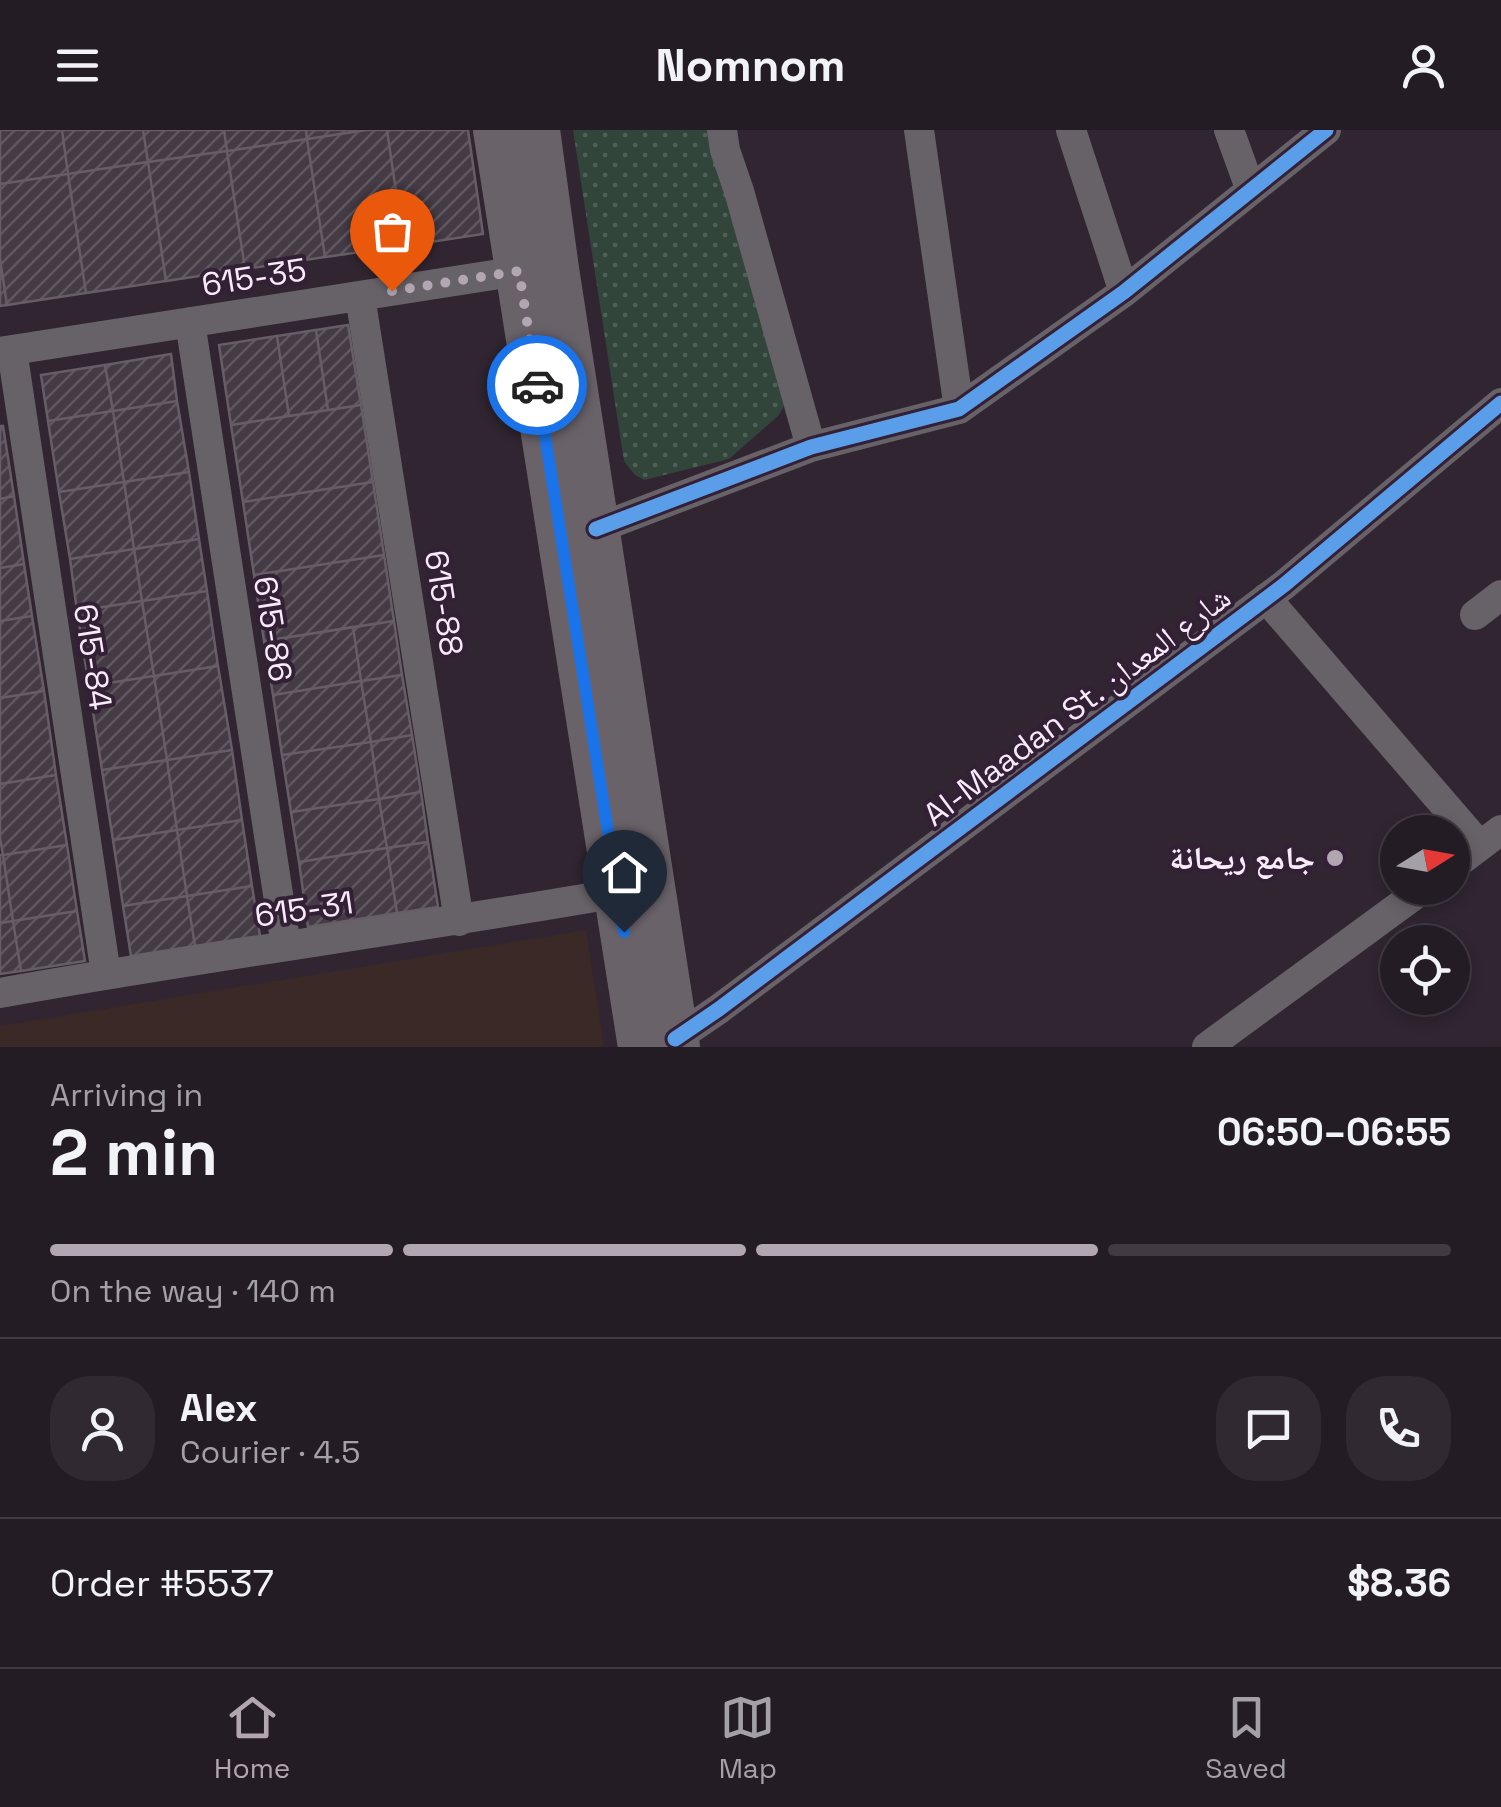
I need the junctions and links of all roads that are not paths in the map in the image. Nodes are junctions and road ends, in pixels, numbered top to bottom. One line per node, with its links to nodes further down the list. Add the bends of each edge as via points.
1 (498, 130): 9 (main road)
2 (536, 130): 17 (main road)
3 (722, 130): 16 (street)
4 (919, 130): 15 (street)
5 (1071, 130): 10 (street)
6 (1229, 130): 8 (street)
7 (1326, 130): 8 (street)
8 (1250, 188): 10 (street)
9 (519, 271): 11 (street, 615-35); 23 (main road)
10 (1124, 292): 15 (street)
11 (360, 296): 12 (street, 615-35); 25 (street, 615-88)
12 (190, 322): 13 (street, 615-35); 26 (street, 615-86)
13 (6, 351): 27 (street, 615-84)
14 (1501, 403): 19 (street, Al-Maadan St. شارع المعدان)
15 (959, 409): 16 (street)
16 (810, 447): 17 (street)
17 (596, 529): 29 (main road)
18 (1501, 594): 20 (street)
19 (1266, 598): 21 (street); 29 (street, Al-Maadan St. شارع المعدان)
20 (1475, 615)
21 (1491, 838): 22 (street)
22 (1470, 853)
23 (618, 893): 25 (street, 615-31); 29 (main road)
24 (1401, 905): 30 (street)
25 (459, 921): 26 (street, 615-31)
26 (286, 946): 27 (street, 615-31)
27 (106, 974): 28 (street, 615-31)
28 (0, 993)
29 (664, 1044)
30 (1207, 1047)

